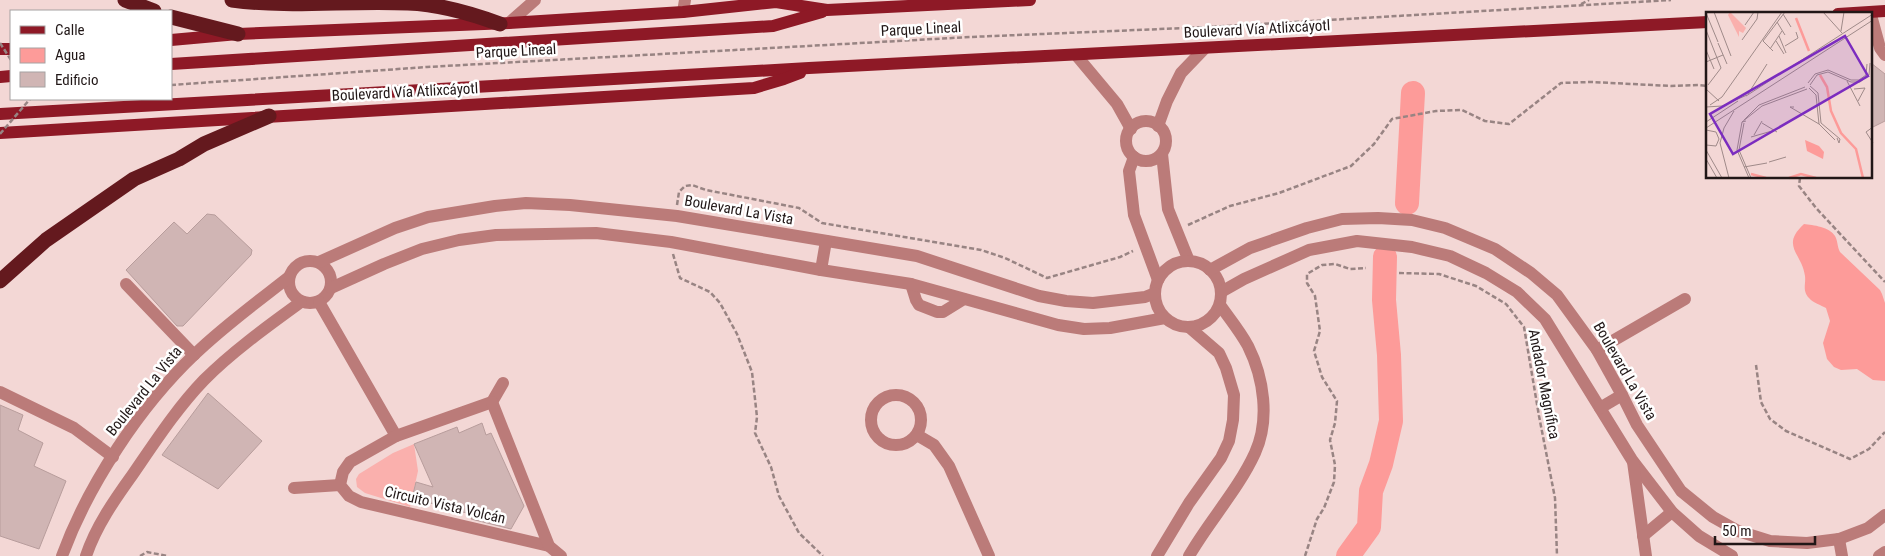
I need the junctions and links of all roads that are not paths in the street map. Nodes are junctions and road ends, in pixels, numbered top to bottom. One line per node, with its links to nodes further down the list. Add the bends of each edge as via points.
1 (125, 0): 9 (highway)
2 (232, 0): 16 (highway, via 271,4 407,3 450,9)
3 (535, 0): 16 (street)
4 (1030, 0): 6 (main road)
5 (793, 3): 8 (main road); 10 (main road)
6 (907, 3): 7 (main road)
7 (848, 5): 10 (main road)
8 (684, 6): 16 (main road)
9 (151, 10)
10 (827, 10): 22 (main road, via 773,26)
11 (1885, 11): 12 (main road)
12 (1872, 13)
13 (172, 17): 17 (highway)
14 (1872, 17): 21 (street)
15 (1706, 22): 19 (main road, Boulevard Vía Atlixcáyotl)
16 (505, 24): 17 (main road)
17 (238, 34): 18 (main road)
18 (172, 40)
19 (1205, 48): 20 (main road, Boulevard Vía Atlixcáyotl); 26 (street, via 1181,73)
20 (1076, 54): 23 (main road, Boulevard Vía Atlixcáyotl); 27 (street, via 1113,98)
21 (1885, 55)
22 (172, 64)
23 (809, 68): 24 (main road, Boulevard Vía Atlixcáyotl); 25 (main road, Boulevard Vía Atlixcáyotl, via 784,80 754,88)
24 (0, 114)
25 (269, 116): 28 (main road, Boulevard Vía Atlixcáyotl); 38 (highway, via 134,179 46,240)
26 (1158, 126): 27 (street, via 1144,122); 29 (street, via 1166,139)
27 (1131, 129): 30 (street, via 1127,144)
28 (0, 134)
29 (1162, 154): 30 (street, via 1149,161); 32 (street, via 1168,209)
30 (1134, 157): 37 (street, via 1129,171 1134,215)
31 (826, 241): 33 (street, Boulevard La Vista, via 677,216 526,203 428,217); 34 (street); 42 (street, Boulevard La Vista, via 917,256 1039,296 1066,301 1093,303)
32 (1189, 261): 35 (street); 37 (street, via 1177,263)
33 (319, 262): 36 (street, via 309,260 300,263); 41 (street, via 330,273)
34 (821, 270): 40 (street); 41 (street, via 630,236 520,234 459,240 422,249)
35 (1210, 270): 44 (street, via 1218,280); 50 (street, Boulevard La Vista, via 1250,248 1342,219 1412,220 1445,228 1495,249 1531,273 1557,294)
36 (289, 277): 46 (street, via 289,287); 51 (street, Boulevard La Vista)
37 (1158, 280): 42 (street)
38 (0, 281)
39 (126, 284): 51 (street)
40 (911, 284): 43 (street); 43 (street, via 920,305 937,312 943,312)
41 (331, 288): 47 (street)
42 (1155, 293): 48 (street, via 1157,307)
43 (964, 299): 48 (street, via 1058,326 1084,329 1110,328)
44 (1221, 299): 49 (street, via 1213,316); 56 (street, via 1244,279 1309,250 1357,241 1412,247 1450,256 1486,272 1517,292 1545,319); 74 (street, via 1258,370 1264,412 1255,453)
45 (1685, 299): 50 (street)
46 (302, 302): 47 (street); 70 (street, via 253,337 204,380 124,486 106,513)
47 (319, 302): 58 (street)
48 (1165, 318): 49 (street, via 1176,326)
49 (1190, 328): 73 (street, via 1220,353 1234,395 1233,420 1229,441 1221,458)
50 (1596, 350): 54 (street, Boulevard La Vista)
51 (194, 355): 59 (street, Boulevard La Vista, via 137,420)
52 (503, 383): 55 (street)
53 (0, 392): 59 (street, via 74,428)
54 (1622, 395): 56 (street); 66 (street, Boulevard La Vista, via 1637,425 1681,491 1713,517 1738,531 1770,541)
55 (492, 402): 58 (street); 67 (street, Circuito Vista Volcán)
56 (1600, 408): 60 (street)
57 (917, 435): 57 (street, via 922,423 920,411 913,401 902,395 890,395 879,401 872,411 870,424 884,443 896,446 908,443); 72 (street, via 934,445 949,466)
58 (396, 436): 61 (street, via 350,462)
59 (112, 457): 69 (street, Boulevard La Vista, via 81,512)
60 (1632, 460): 63 (street); 65 (street)
61 (340, 485): 62 (street); 67 (street, Circuito Vista Volcán, via 348,496 361,502)
62 (294, 488)
63 (1672, 512): 65 (street); 76 (street, via 1699,536)
64 (1885, 515): 66 (street, Boulevard La Vista, via 1868,528)
65 (1644, 536): 75 (street)
66 (1839, 539): 77 (street)
67 (549, 546): 71 (street, Circuito Vista Volcán)
68 (1885, 552): 78 (street)
69 (62, 556)
70 (86, 556)
71 (561, 556)
72 (988, 556)
73 (1157, 556)
74 (1190, 556)
75 (1646, 556)
76 (1732, 556)
77 (1842, 556)
78 (1879, 556)

